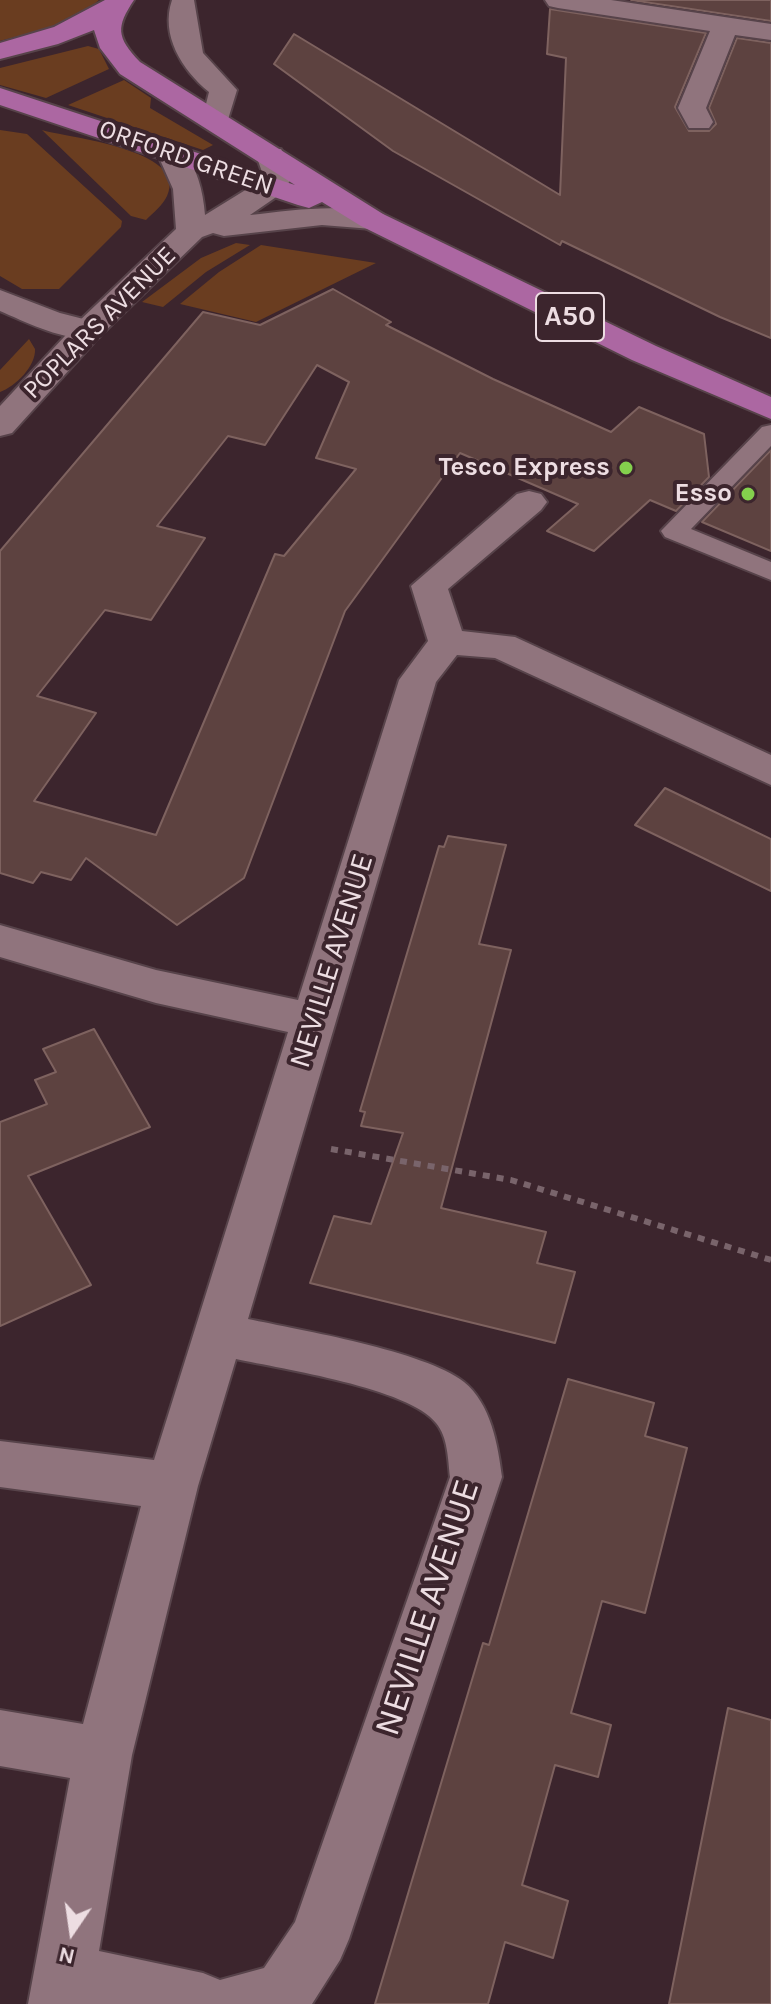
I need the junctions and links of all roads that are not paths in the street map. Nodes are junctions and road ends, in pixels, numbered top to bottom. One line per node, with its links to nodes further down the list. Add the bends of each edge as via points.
1 (558, 0): 4 (street)
2 (183, 3): 8 (street, ORFORD GREEN, via 185,52 197,70 223,90)
3 (116, 5): 6 (main road, A50, via 79,28); 8 (main road, ORFORD GREEN / A50, via 106,25 114,51 130,68)
4 (726, 25): 5 (street); 9 (street, via 692,108)
5 (771, 32)
6 (0, 51)
7 (0, 96): 10 (main road, ORFORD GREEN / A50)
8 (216, 120): 11 (main road, ORFORD GREEN / A50)
9 (699, 122)
10 (172, 153): 12 (main road, ORFORD GREEN / A50); 14 (street, POPLARS AVENUE, via 188,189)
11 (271, 155): 12 (street, via 277,169); 13 (main road, ORFORD GREEN / A50)
12 (272, 187): 13 (main road, ORFORD GREEN / A50); 14 (street, POPLARS AVENUE)
13 (372, 220): 14 (street, via 322,216); 17 (main road, ORFORD GREEN / A50)
14 (197, 230): 16 (street, POPLARS AVENUE)
15 (0, 299): 16 (street)
16 (88, 330): 18 (street, POPLARS AVENUE)
17 (771, 409)
18 (3, 418)
19 (771, 432): 21 (lane, via 674,531)
20 (529, 502): 22 (street, via 429,586)
21 (771, 572)
22 (447, 642): 23 (street, via 502,646); 25 (street, NEVILLE AVENUE, via 418,680)
23 (771, 771)
24 (0, 941): 25 (street, via 137,984)
25 (315, 1020): 26 (street, NEVILLE AVENUE)
26 (220, 1334): 28 (street, NEVILLE AVENUE); 33 (street, NEVILLE AVENUE, via 406,1379 445,1396 469,1429 476,1477 319,1939 282,1995)
27 (0, 1464): 28 (street)
28 (172, 1486): 30 (street, NEVILLE AVENUE)
29 (0, 1738): 30 (street)
30 (103, 1755): 31 (street, NEVILLE AVENUE)
31 (61, 1989): 32 (street, NEVILLE AVENUE)
32 (203, 2004)
33 (238, 2004)

